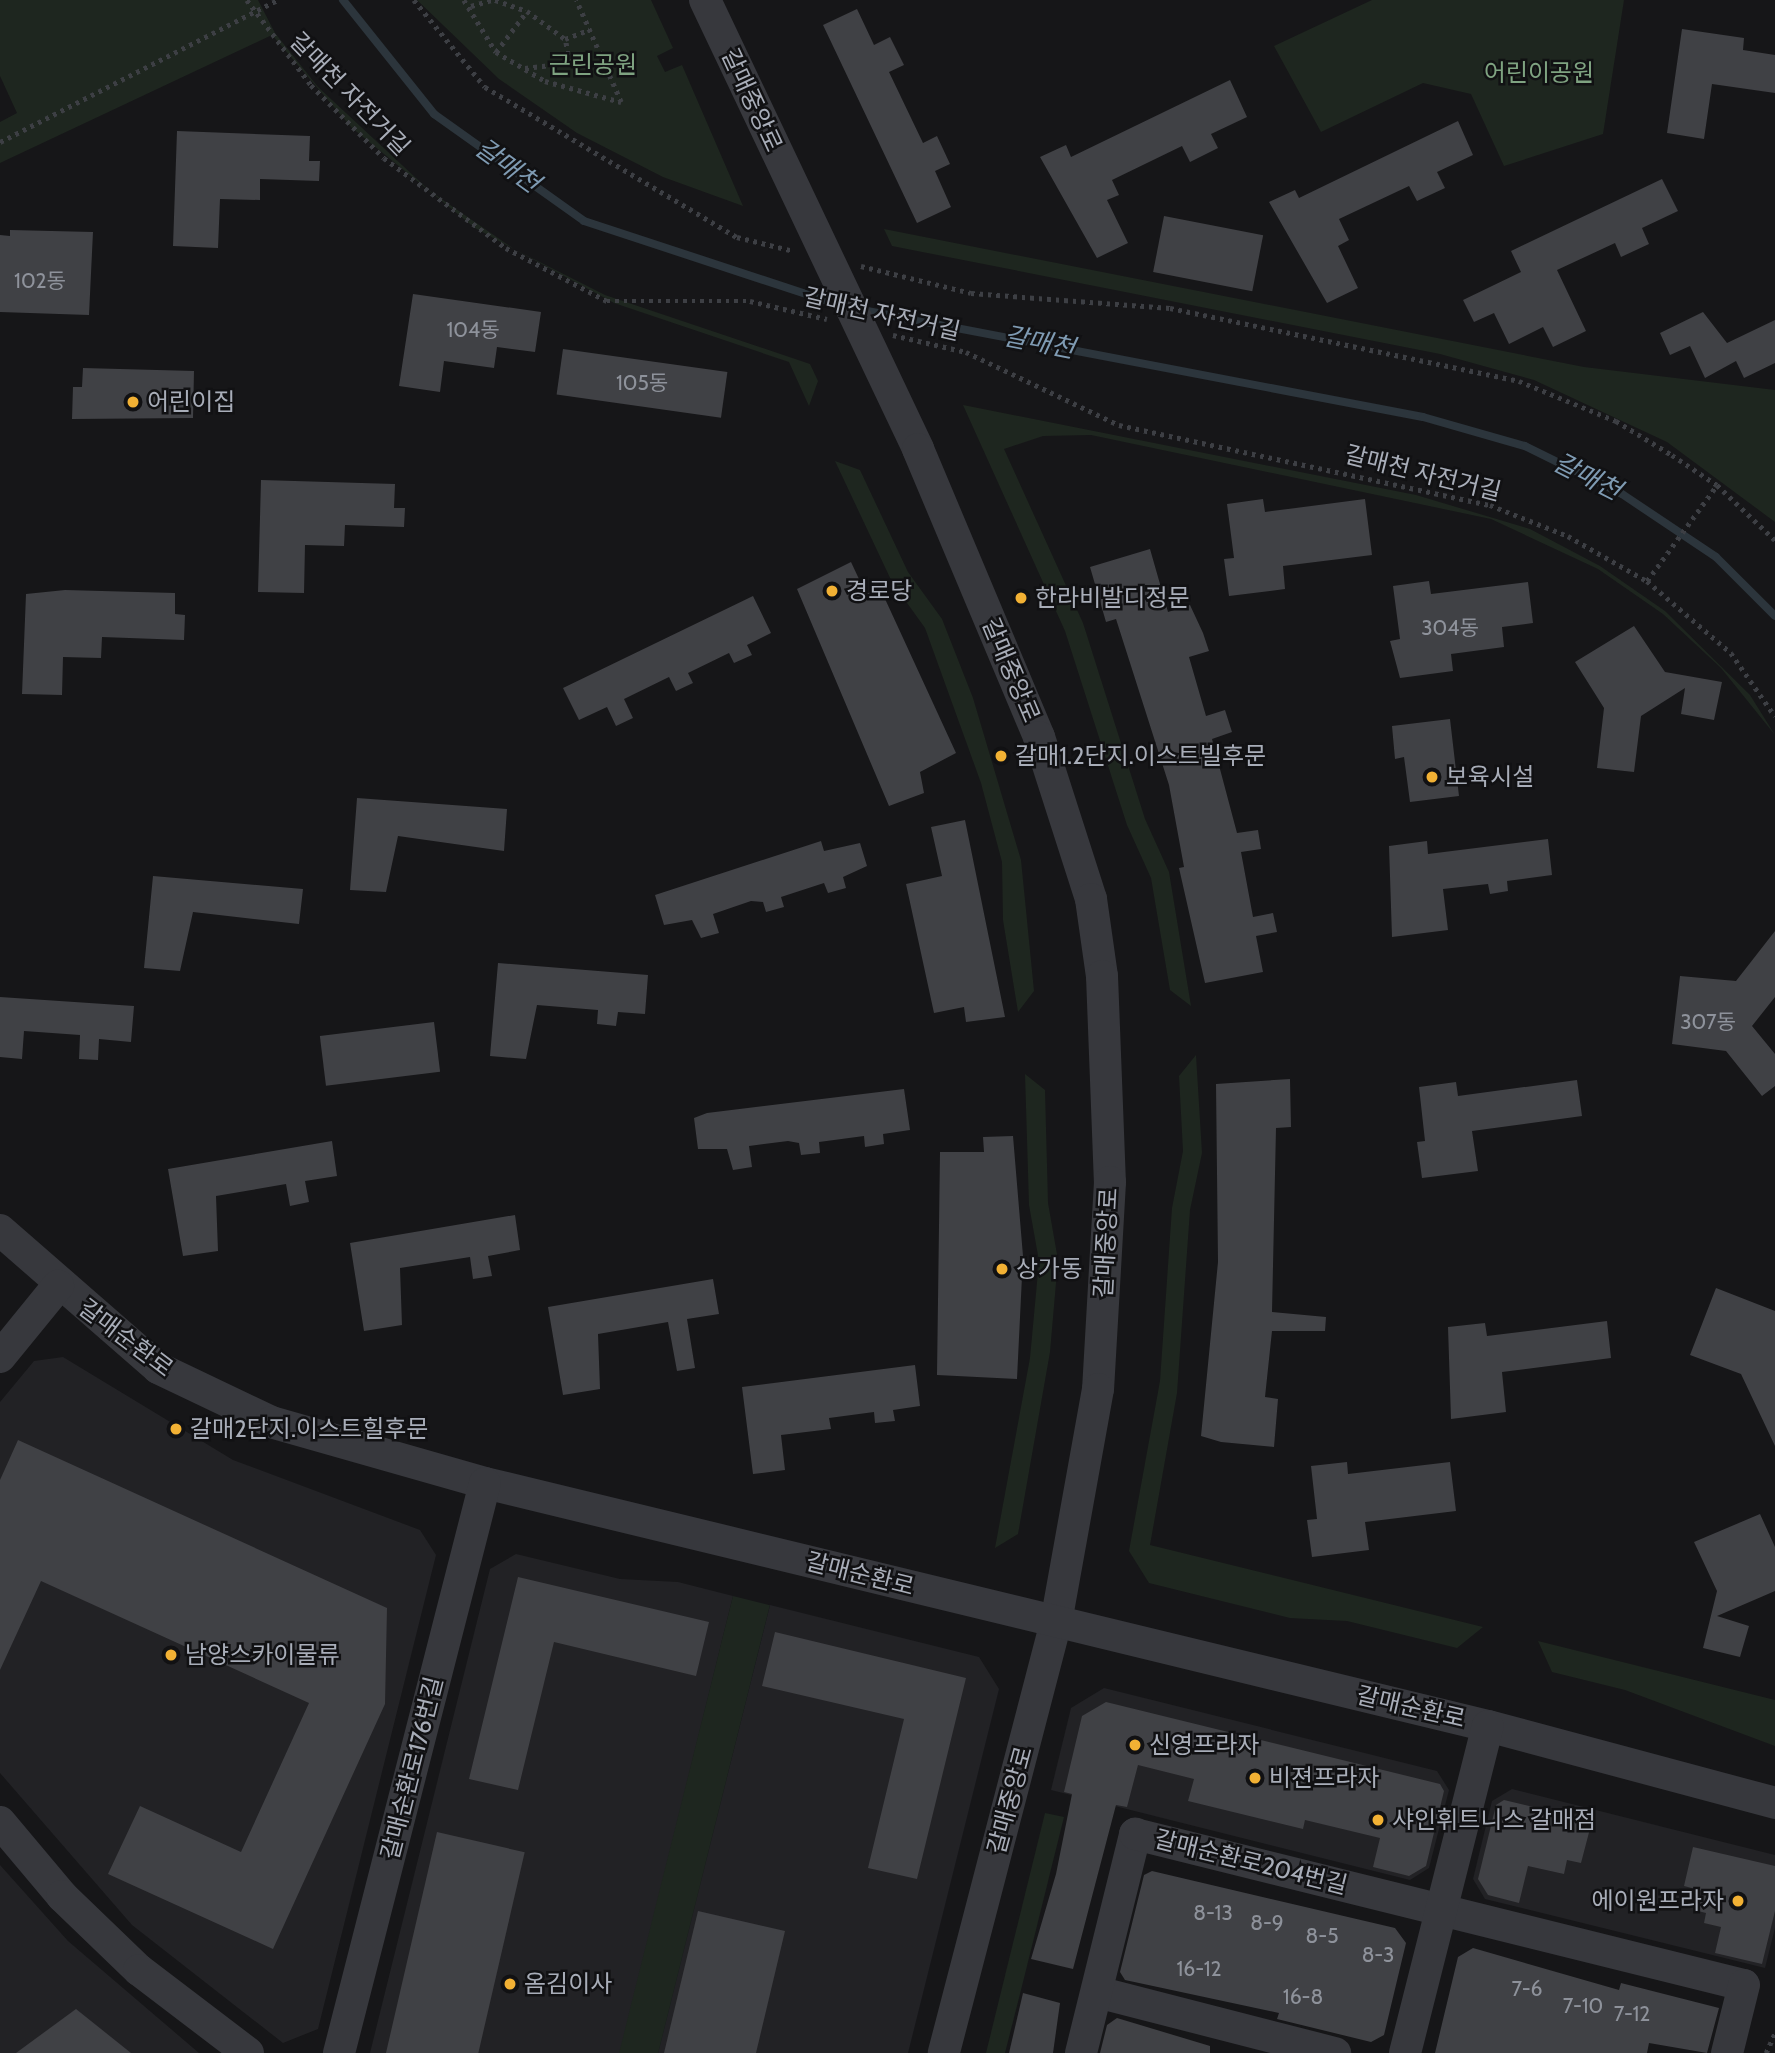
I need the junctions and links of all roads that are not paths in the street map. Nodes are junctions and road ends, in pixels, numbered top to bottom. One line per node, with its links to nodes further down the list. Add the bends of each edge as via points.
1 (705, 0): 6 (street, 갈매중앙로, via 918,449 1070,819 1102,976 1110,1182 1098,1389)
2 (0, 1230): 3 (street, 갈매순환로)
3 (58, 1286): 4 (street); 5 (street, 갈매순환로, via 159,1368 271,1422)
4 (0, 1357)
5 (485, 1483): 6 (street, 갈매순환로); 13 (street, 갈매순환로176번길)
6 (1056, 1622): 7 (street, 갈매순환로); 14 (street, 갈매중앙로)
7 (1488, 1726): 8 (street, 갈매순환로); 10 (street)
8 (1775, 1802)
9 (0, 1822): 12 (street, via 62,1896 139,1970)
10 (1443, 1910): 11 (street, 갈매순환로204번길, via 1135,1834); 17 (street); 18 (street, 갈매순환로204번길, via 1744,1985)
11 (1097, 1992): 15 (street, 갈매순환로204번길); 16 (street)
12 (248, 2053)
13 (338, 2053)
14 (944, 2053)
15 (1081, 2053)
16 (1335, 2053)
17 (1405, 2053)
18 (1727, 2053)

